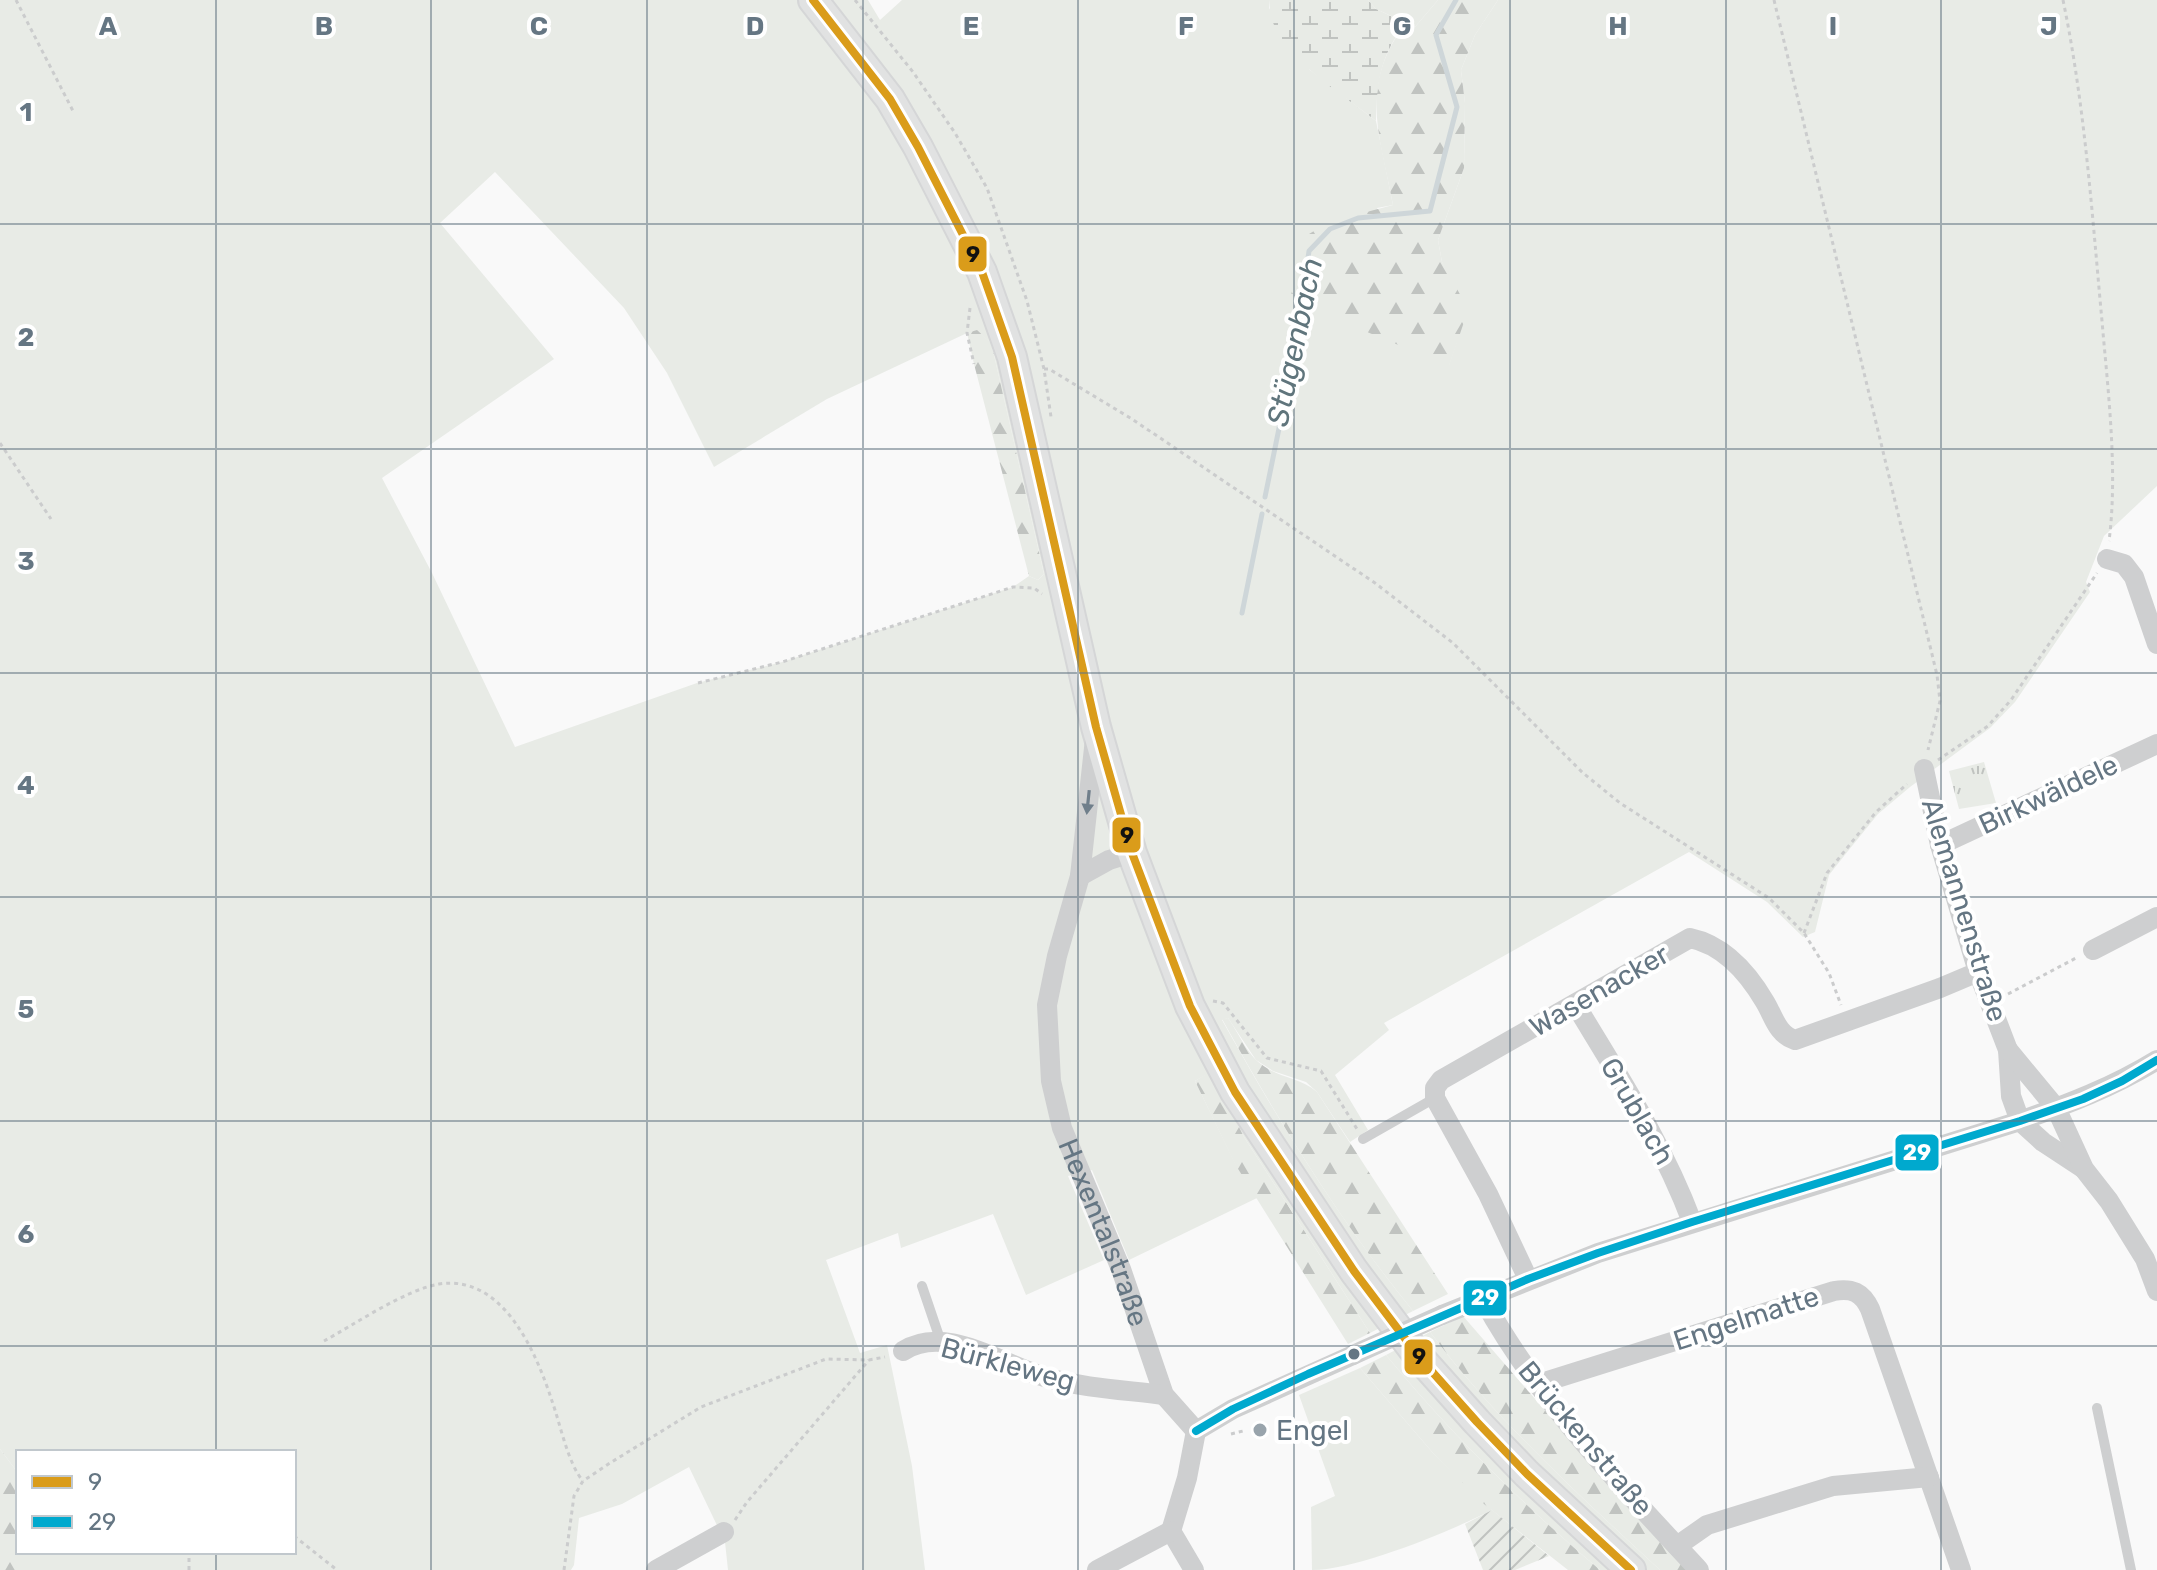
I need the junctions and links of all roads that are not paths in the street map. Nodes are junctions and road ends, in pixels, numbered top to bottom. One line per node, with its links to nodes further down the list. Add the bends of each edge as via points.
1 (813, 0): 4 (main road, Hexentalstraße, via 890,99 982,272 1012,357)
2 (2107, 559): 3 (street, via 2124,564 2134,577)
3 (2157, 644)
4 (1096, 727): 8 (main road, Hexentalstraße); 9 (street, Hexentalstraße, one-way to 9)
5 (2157, 744): 7 (street, Birkwäldele)
6 (1924, 769): 7 (street, Alemannenstraße)
7 (1940, 845): 12 (street, Alemannenstraße)
8 (1132, 853): 9 (street); 39 (main road, Hexentalstraße, via 1190,1006 1235,1092 1354,1271 1477,1422)
9 (1080, 876): 29 (street, Hexentalstraße, via 1047,1005 1051,1081 1062,1128 1121,1269)
10 (2157, 917): 11 (street)
11 (2093, 950)
12 (1978, 972): 13 (street, Wasenacker, via 1795,1040 1780,1031 1743,969 1704,941 1690,938); 14 (street, Alemannenstraße)
13 (1575, 1004): 16 (street, Wasenacker, via 1441,1080); 21 (street, Grublach, via 1648,1124)
14 (2008, 1050): 17 (street, Alemannenstraße); 18 (street, Alemannenstraße, via 2011,1096)
15 (2157, 1060): 17 (street)
16 (1435, 1098): 19 (lane); 22 (street)
17 (2056, 1108): 18 (street); 20 (street, Alemannenstraße)
18 (2020, 1121): 20 (street, Alemannenstraße); 21 (street)
19 (1363, 1139)
20 (2084, 1169): 24 (street, Alemannenstraße, via 2145,1259)
21 (1692, 1222): 22 (street)
22 (1528, 1279): 25 (street)
23 (922, 1286): 26 (lane)
24 (2157, 1291)
25 (1483, 1299): 28 (street, Brückenstraße); 31 (street, bridge, via 1233,1409)
26 (941, 1342): 27 (street, Bürkleweg, via 913,1344); 29 (street, Bürkleweg, via 1047,1378)
27 (903, 1351)
28 (1538, 1384): 32 (street, Engelmatte, via 1845,1289 1861,1294 1870,1309); 35 (street, Brückenstraße)
29 (1164, 1395): 31 (street, Hexentalstraße)
30 (2097, 1408): 42 (lane)
31 (1196, 1431): 33 (street)
32 (1929, 1477): 35 (street, via 1833,1486 1707,1525); 41 (street, Engelmatte)
33 (1171, 1531): 37 (street); 38 (street)
34 (724, 1532): 36 (street)
35 (1677, 1546): 40 (street, Brückenstraße)
36 (656, 1570)
37 (1097, 1570)
38 (1194, 1570)
39 (1631, 1570)
40 (1699, 1570)
41 (1961, 1570)
42 (2131, 1570)

